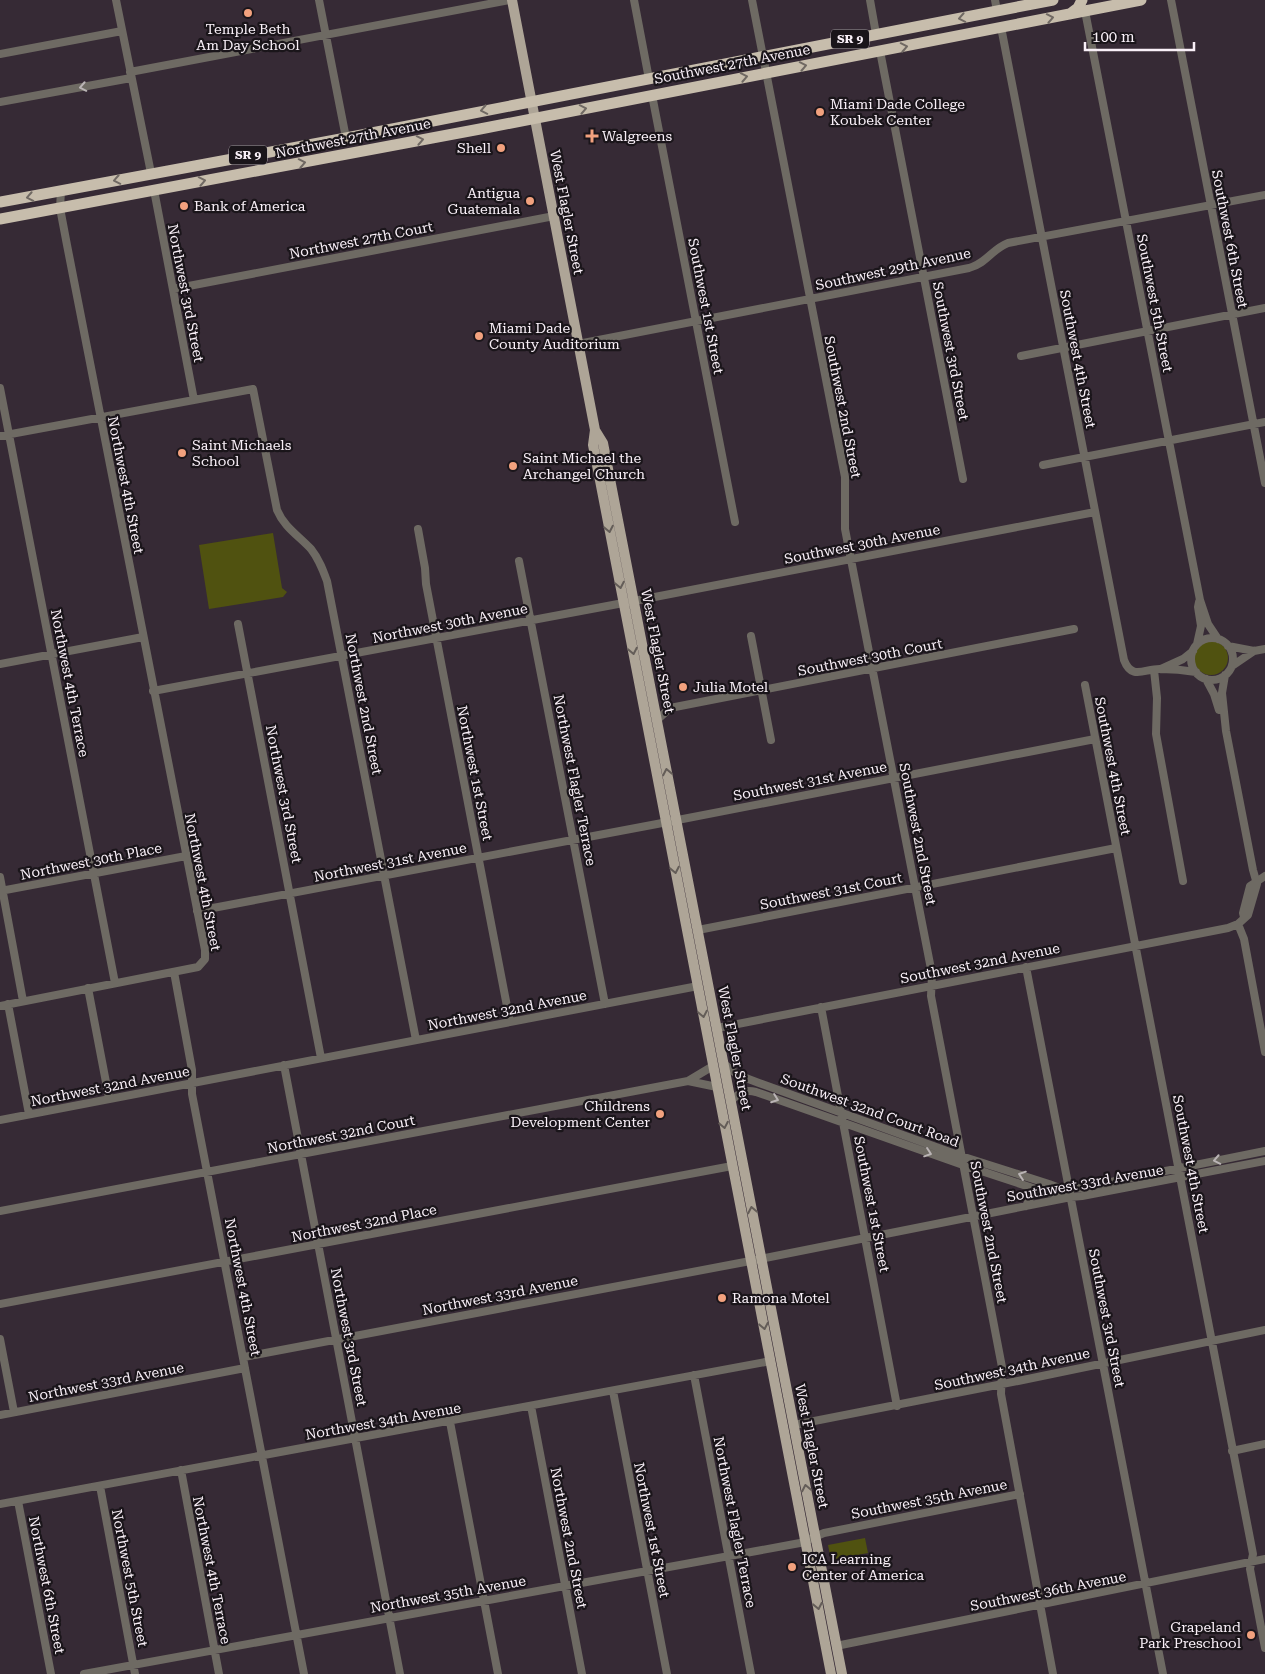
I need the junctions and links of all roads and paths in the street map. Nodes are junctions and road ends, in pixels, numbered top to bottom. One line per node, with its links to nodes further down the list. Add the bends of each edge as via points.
1 (116, 0): 14 (street)
2 (319, 0): 17 (street)
3 (511, 0): 17 (street); 26 (main road, West Flagler Street)
4 (634, 0): 24 (street)
5 (752, 0): 21 (street, Southwest 2nd Street)
6 (870, 0): 16 (street)
7 (1053, 0): 10 (highway, Southwest 27th Avenue / SR 9)
8 (1141, 0): 11 (highway)
9 (1171, 0): 39 (street, Southwest 6th Street)
10 (996, 5): 13 (highway, Southwest 27th Avenue / SR 9, one-way to 13); 15 (highway, via 997,17)
11 (1083, 6): 12 (highway, Southwest 27th Avenue / SR 9, one-way to 11, via 1070,14); 43 (street, Southwest 5th Street)
12 (1001, 27): 15 (highway, Southwest 27th Avenue / SR 9); 44 (street, Southwest 4th Street)
13 (896, 30): 16 (highway, Southwest 27th Avenue / SR 9); 18 (highway)
14 (122, 31): 19 (street); 23 (street)
15 (982, 31): 18 (highway, Southwest 27th Avenue / SR 9, one-way to 15)
16 (876, 34): 20 (highway); 21 (highway, Southwest 27th Avenue / SR 9)
17 (326, 36): 23 (street); 29 (street)
18 (880, 51): 20 (highway, Southwest 27th Avenue / SR 9); 45 (street, Southwest 3rd Street)
19 (0, 54)
20 (860, 54): 22 (highway, Southwest 27th Avenue / SR 9, one-way to 20)
21 (763, 57): 22 (street, Southwest 2nd Street); 24 (highway, Southwest 27th Avenue / SR 9)
22 (766, 73): 25 (highway, Southwest 27th Avenue / SR 9, one-way to 22); 47 (street, Southwest 2nd Street)
23 (131, 75): 27 (street, one-way to 27); 33 (street)
24 (649, 79): 26 (highway, Southwest 27th Avenue / SR 9)
25 (652, 95): 28 (highway, Southwest 27th Avenue / SR 9, one-way to 25); 50 (street, Southwest 1st Street)
26 (532, 101): 28 (main road, West Flagler Street); 29 (highway, Northwest 27th Avenue / SR 9, one-way to 29)
27 (0, 102)
28 (535, 118): 30 (highway, Northwest 27th Avenue / SR 9, one-way to 28); 41 (main road, West Flagler Street)
29 (346, 138): 30 (highway); 31 (highway); 32 (highway, Northwest 27th Avenue / SR 9)
30 (360, 152): 31 (highway, Northwest 27th Avenue / SR 9)
31 (334, 157): 34 (highway, Northwest 27th Avenue / SR 9, one-way to 31)
32 (215, 161): 33 (highway, Northwest 27th Avenue / SR 9); 34 (highway, via 208,168 160,180)
33 (151, 173): 35 (highway, Northwest 27th Avenue / SR 9, one-way to 35); 37 (highway, via 142,184 110,192)
34 (154, 190): 37 (highway, Northwest 27th Avenue / SR 9); 46 (street, Northwest 3rd Street)
35 (61, 191): 38 (highway, Northwest 27th Avenue / SR 9, one-way to 38); 40 (street, Northwest 4th Street)
36 (1265, 195): 39 (street, Southwest 29th Avenue)
37 (95, 201): 40 (highway, Northwest 27th Avenue / SR 9)
38 (0, 202)
39 (1210, 205): 43 (street, Southwest 29th Avenue); 49 (street, Southwest 6th Street)
40 (60, 208): 42 (highway, Northwest 27th Avenue / SR 9); 57 (street, Northwest 4th Street)
41 (554, 216): 46 (street, Northwest 27th Court); 52 (main road, West Flagler Street)
42 (0, 219)
43 (1126, 222): 44 (street, Southwest 29th Avenue); 51 (street, Southwest 5th Street)
44 (1041, 237): 45 (street, Southwest 29th Avenue, via 1004,245 976,266); 53 (street, Southwest 4th Street)
45 (924, 277): 47 (street, Southwest 29th Avenue); 66 (street, Southwest 3rd Street)
46 (173, 289): 56 (street, Northwest 3rd Street)
47 (810, 299): 50 (street, Southwest 29th Avenue); 73 (street, Southwest 2nd Street, via 845,477 844,520)
48 (1265, 308): 49 (street)
49 (1232, 315): 51 (street); 59 (street, Southwest 6th Street)
50 (696, 321): 52 (street, Southwest 29th Avenue); 71 (street, Southwest 1st Street)
51 (1147, 331): 53 (street); 63 (street, Southwest 5th Street)
52 (578, 344): 60 (main road, West Flagler Street)
53 (1063, 348): 54 (street); 64 (street, Southwest 4th Street)
54 (1021, 356)
55 (0, 388): 61 (street, Northwest 4th Terrace)
56 (194, 400): 57 (street); 89 (street, Northwest 2nd Street, via 253,389 277,510 320,564 329,590)
57 (101, 417): 61 (street); 81 (street, Northwest 4th Street)
58 (1265, 422): 59 (street)
59 (1254, 424): 63 (street); 67 (street, Southwest 6th Street)
60 (595, 430): 68 (main road, West Flagler Street, via 593,446); 70 (main road, West Flagler Street, via 603,443)
61 (9, 434): 62 (street); 88 (street, Northwest 4th Terrace)
62 (0, 436)
63 (1169, 441): 64 (street); 75 (street, Southwest 5th Street)
64 (1084, 458): 65 (street); 69 (street, Southwest 4th Street)
65 (1043, 465)
66 (963, 479)
67 (1265, 483)
68 (603, 496): 70 (main road); 76 (main road, West Flagler Street, one-way to 76)
69 (1095, 512): 73 (street, Southwest 30th Avenue); 93 (street, Southwest 4th Street, via 1124,660 1133,671)
70 (616, 513): 76 (main road, West Flagler Street)
71 (735, 522)
72 (418, 529): 82 (street, Northwest 1st Street)
73 (851, 558): 76 (street, Southwest 30th Avenue); 92 (street, Southwest 2nd Street)
74 (519, 561): 77 (street, Northwest Flagler Terrace)
75 (1200, 600): 83 (street, Southwest 5th Street, via 1208,624); 85 (street, Southwest 5th Street, via 1201,626)
76 (629, 602): 77 (street, Northwest 30th Avenue); 101 (main road, West Flagler Street); 109 (main road, West Flagler Street, one-way to 109)
77 (531, 620): 82 (street, Northwest 30th Avenue); 110 (street, Northwest Flagler Terrace)
78 (238, 624): 95 (street, Northwest 3rd Street)
79 (1074, 629): 92 (street, Southwest 30th Court)
80 (751, 636): 99 (street)
81 (143, 637): 88 (street); 100 (street, Northwest 4th Street)
82 (436, 638): 89 (street, Northwest 30th Avenue); 113 (street, Northwest 1st Street)
83 (1218, 639): 84 (street); 85 (street, via 1206,639)
84 (1228, 646): 87 (street); 91 (street, via 1233,656)
85 (1195, 647): 93 (street, via 1183,659); 94 (street, via 1192,663)
86 (1265, 649): 87 (street)
87 (1254, 651): 91 (street)
88 (52, 655): 90 (street); 114 (street, Northwest 4th Terrace)
89 (342, 656): 95 (street, Northwest 30th Avenue); 115 (street, Northwest 2nd Street)
90 (0, 664)
91 (1232, 666): 96 (street)
92 (873, 669): 99 (street, Southwest 30th Court); 107 (street, Southwest 2nd Street)
93 (1157, 670): 94 (street); 119 (street, via 1156,734)
94 (1196, 672): 97 (street)
95 (248, 674): 100 (street, Northwest 30th Avenue); 122 (street, Northwest 3rd Street)
96 (1225, 675): 97 (street, via 1216,680); 104 (street, via 1222,697)
97 (1206, 679): 104 (street, via 1216,698)
98 (1085, 685): 105 (street, Southwest 4th Street)
99 (761, 690): 102 (street, Southwest 30th Court); 106 (street)
100 (154, 691): 112 (street, Northwest 4th Street)
101 (654, 704): 102 (street, Southwest 30th Court); 103 (main road, West Flagler Street)
102 (670, 708): 103 (street)
103 (657, 720): 108 (main road, West Flagler Street, one-way to 103)
104 (1226, 731): 118 (street)
105 (1095, 739): 107 (street, Southwest 31st Avenue); 111 (street, Southwest 4th Street)
106 (771, 740)
107 (894, 777): 108 (street, Southwest 31st Avenue); 120 (street, Southwest 2nd Street)
108 (676, 820): 109 (street, Northwest 31st Avenue); 125 (main road, West Flagler Street)
109 (666, 822): 110 (street, Northwest 31st Avenue); 132 (main road, West Flagler Street, one-way to 132)
110 (573, 840): 113 (street, Northwest 31st Avenue); 135 (street, Northwest Flagler Terrace)
111 (1116, 848): 120 (street, Southwest 31st Court); 126 (street, Southwest 4th Street)
112 (186, 856): 114 (street, Northwest 30th Place); 123 (street, Northwest 4th Street)
113 (479, 858): 115 (street, Northwest 31st Avenue); 138 (street, Northwest 1st Street)
114 (94, 873): 121 (street, Northwest 30th Place); 130 (street, Northwest 4th Terrace)
115 (384, 875): 122 (street, Northwest 31st Avenue); 140 (street, Northwest 2nd Street)
116 (1265, 876): 118 (street)
117 (0, 877): 121 (street)
118 (1257, 880): 124 (street, via 1248,915)
119 (1183, 881)
120 (916, 887): 125 (street, Southwest 31st Court); 131 (street, Southwest 2nd Street)
121 (1, 891): 134 (street)
122 (290, 893): 123 (street, Northwest 31st Avenue); 143 (street, Northwest 3rd Street)
123 (197, 911): 128 (street, Northwest 4th Street, via 205,959 198,967)
124 (1241, 921): 126 (street, Southwest 32nd Avenue, via 1228,928); 142 (street)
125 (698, 930): 129 (main road, West Flagler Street)
126 (1136, 946): 127 (street, Southwest 32nd Avenue); 162 (street, Southwest 4th Street)
127 (1026, 967): 131 (street, Southwest 32nd Avenue); 166 (street, Southwest 3rd Street)
128 (174, 972): 130 (street); 148 (street, Northwest 4th Street)
129 (706, 976): 132 (main road); 139 (main road, West Flagler Street)
130 (115, 983): 133 (street)
131 (932, 985): 137 (street, Southwest 32nd Avenue); 158 (street, Southwest 2nd Street, via 931,996)
132 (698, 986): 135 (street, Northwest 32nd Avenue); 141 (main road, West Flagler Street, one-way to 141)
133 (88, 988): 134 (street); 150 (street)
134 (23, 1001): 136 (street)
135 (605, 1004): 138 (street, Northwest 32nd Avenue)
136 (4, 1005): 153 (street)
137 (821, 1007): 139 (street, Southwest 32nd Avenue); 152 (street, Southwest 1st Street)
138 (510, 1022): 140 (street, Northwest 32nd Avenue)
139 (716, 1028): 141 (main road); 144 (main road, West Flagler Street)
140 (416, 1040): 143 (street, Northwest 32nd Avenue)
141 (708, 1043): 146 (main road, West Flagler Street)
142 (1265, 1052)
143 (321, 1058): 145 (street, Northwest 32nd Avenue)
144 (724, 1064): 151 (main road, West Flagler Street); 152 (street, Southwest 32nd Court Road, via 741,1076)
145 (284, 1065): 148 (street, Northwest 32nd Avenue); 157 (street, Northwest 3rd Street)
146 (713, 1066): 147 (street, Northwest 32nd Court); 149 (main road, West Flagler Street)
147 (688, 1081): 149 (street, Northwest 32nd Court); 157 (street, Northwest 32nd Court)
148 (192, 1082): 150 (street, Northwest 32nd Avenue); 163 (street, Northwest 4th Street)
149 (717, 1087): 160 (main road, West Flagler Street, one-way to 160)
150 (109, 1098): 153 (street, Northwest 32nd Avenue)
151 (731, 1101): 155 (street, Southwest 32nd Court Road, one-way to 155, via 742,1092 750,1091); 173 (main road, West Flagler Street, one-way to 151)
152 (842, 1113): 155 (street, Southwest 1st Street); 158 (street, Southwest 32nd Court Road)
153 (29, 1114): 154 (street, Northwest 32nd Avenue)
154 (0, 1120)
155 (843, 1123): 161 (street, Southwest 32nd Court Road, one-way to 161); 171 (street, Southwest 1st Street)
156 (1265, 1151): 162 (street, Southwest 33rd Avenue, one-way to 162)
157 (301, 1154): 163 (street, Northwest 32nd Court); 172 (street, Northwest 3rd Street)
158 (961, 1156): 161 (street, Southwest 2nd Street); 166 (street, Southwest 32nd Court Road, one-way to 158)
159 (1265, 1161): 164 (street, Southwest 33rd Avenue)
160 (732, 1166): 172 (street, Northwest 32nd Place); 174 (main road, West Flagler Street)
161 (963, 1166): 165 (street, Southwest 32nd Court Road); 170 (street, Southwest 2nd Street)
162 (1179, 1168): 164 (street, Southwest 4th Street); 166 (street, Southwest 33rd Avenue)
163 (207, 1172): 169 (street, Northwest 32nd Court); 175 (street, Northwest 4th Street)
164 (1181, 1178): 167 (street, Southwest 33rd Avenue); 180 (street, Southwest 4th Street)
165 (1029, 1187): 167 (street, Southwest 32nd Court Road); 168 (street, via 1030,1198)
166 (1069, 1188): 167 (street, Southwest 3rd Street)
167 (1071, 1197): 168 (street, Southwest 33rd Avenue); 183 (street, Southwest 3rd Street)
168 (1026, 1206): 170 (street, Southwest 33rd Avenue)
169 (0, 1211)
170 (973, 1216): 171 (street, Southwest 33rd Avenue); 186 (street, Southwest 2nd Street, via 1002,1368)
171 (866, 1238): 173 (street, Southwest 33rd Avenue); 189 (street, Southwest 1st Street)
172 (318, 1244): 175 (street, Northwest 32nd Place); 179 (street, Northwest 3rd Street)
173 (762, 1258): 174 (street, Northwest 33rd Avenue); 193 (main road, West Flagler Street)
174 (751, 1261): 179 (street, Northwest 33rd Avenue); 182 (main road, West Flagler Street, one-way to 182)
175 (225, 1262): 176 (street, Northwest 32nd Place); 181 (street, Northwest 4th Street)
176 (0, 1304)
177 (1265, 1330): 180 (street, Southwest 34th Avenue)
178 (0, 1339): 190 (street)
179 (337, 1339): 181 (street, Northwest 33rd Avenue); 194 (street, Northwest 3rd Street)
180 (1212, 1341): 183 (street, Southwest 34th Avenue); 196 (street, Southwest 4th Street)
181 (244, 1357): 184 (street, Northwest 4th Street)
182 (770, 1361): 185 (street, Northwest 34th Avenue); 204 (main road, West Flagler Street)
183 (1104, 1363): 186 (street, Southwest 34th Avenue); 209 (street, Southwest 3rd Street)
184 (246, 1368): 190 (street, Northwest 33rd Avenue); 197 (street, Northwest 4th Street)
185 (694, 1375): 187 (street, Northwest 34th Avenue); 205 (street, Northwest Flagler Terrace)
186 (1001, 1385): 189 (street, Southwest 34th Avenue); 200 (street, Southwest 2nd Street, via 1000,1394)
187 (613, 1391): 188 (street, Northwest 34th Avenue); 208 (street, Northwest 1st Street)
188 (531, 1406): 192 (street, Northwest 34th Avenue); 210 (street, Northwest 2nd Street)
189 (897, 1406): 193 (street, Southwest 34th Avenue)
190 (14, 1412): 191 (street, Northwest 33rd Avenue)
191 (0, 1415)
192 (450, 1422): 194 (street, Northwest 34th Avenue); 211 (street)
193 (794, 1425): 203 (main road, West Flagler Street, one-way to 193)
194 (356, 1438): 197 (street, Northwest 34th Avenue); 213 (street, Northwest 3rd Street)
195 (1265, 1444): 196 (street)
196 (1232, 1451): 207 (street, Southwest 4th Street, via 1253,1554)
197 (262, 1456): 198 (street, Northwest 34th Avenue); 214 (street, Northwest 4th Street)
198 (181, 1470): 199 (street, Northwest 34th Avenue); 217 (street, Northwest 4th Terrace)
199 (100, 1486): 201 (street, Northwest 34th Avenue); 218 (street, Northwest 5th Street)
200 (1020, 1494): 203 (street, Southwest 35th Avenue); 212 (street, Southwest 2nd Street)
201 (18, 1501): 202 (street, Northwest 34th Avenue); 219 (street, Northwest 6th Street)
202 (0, 1504)
203 (815, 1536): 204 (street, Northwest 35th Avenue); 215 (main road, West Flagler Street)
204 (805, 1541): 205 (street, Northwest 35th Avenue); 229 (main road, West Flagler Street, one-way to 229)
205 (729, 1556): 208 (street, Northwest 35th Avenue); 228 (street, Northwest Flagler Terrace)
206 (1265, 1559): 207 (street, Southwest 36th Avenue)
207 (1251, 1562): 209 (street, Southwest 36th Avenue); 216 (street, Southwest 4th Street)
208 (647, 1570): 210 (street, Northwest 35th Avenue); 227 (street, Northwest 1st Street)
209 (1146, 1584): 212 (street, Southwest 36th Avenue); 232 (street, Southwest 3rd Street)
210 (565, 1585): 211 (street, Northwest 35th Avenue); 226 (street, Northwest 2nd Street)
211 (484, 1601): 213 (street, Northwest 35th Avenue); 225 (street)
212 (1041, 1605): 215 (street, Southwest 36th Avenue); 231 (street, Southwest 2nd Street)
213 (390, 1617): 214 (street, Northwest 35th Avenue); 224 (street, Northwest 3rd Street)
214 (297, 1635): 217 (street, Northwest 35th Avenue); 223 (street, Northwest 4th Street)
215 (836, 1646): 230 (main road, West Flagler Street)
216 (1265, 1648)
217 (215, 1650): 218 (street, Northwest 35th Avenue); 222 (street, Northwest 4th Terrace)
218 (134, 1665): 220 (street, Northwest 35th Avenue); 221 (street, Northwest 5th Street)
219 (51, 1674)
220 (84, 1674)
221 (135, 1674)
222 (219, 1674)
223 (304, 1674)
224 (400, 1674)
225 (498, 1674)
226 (582, 1674)
227 (667, 1674)
228 (751, 1674)
229 (831, 1674)
230 (842, 1674)
231 (1054, 1674)
232 (1163, 1674)

